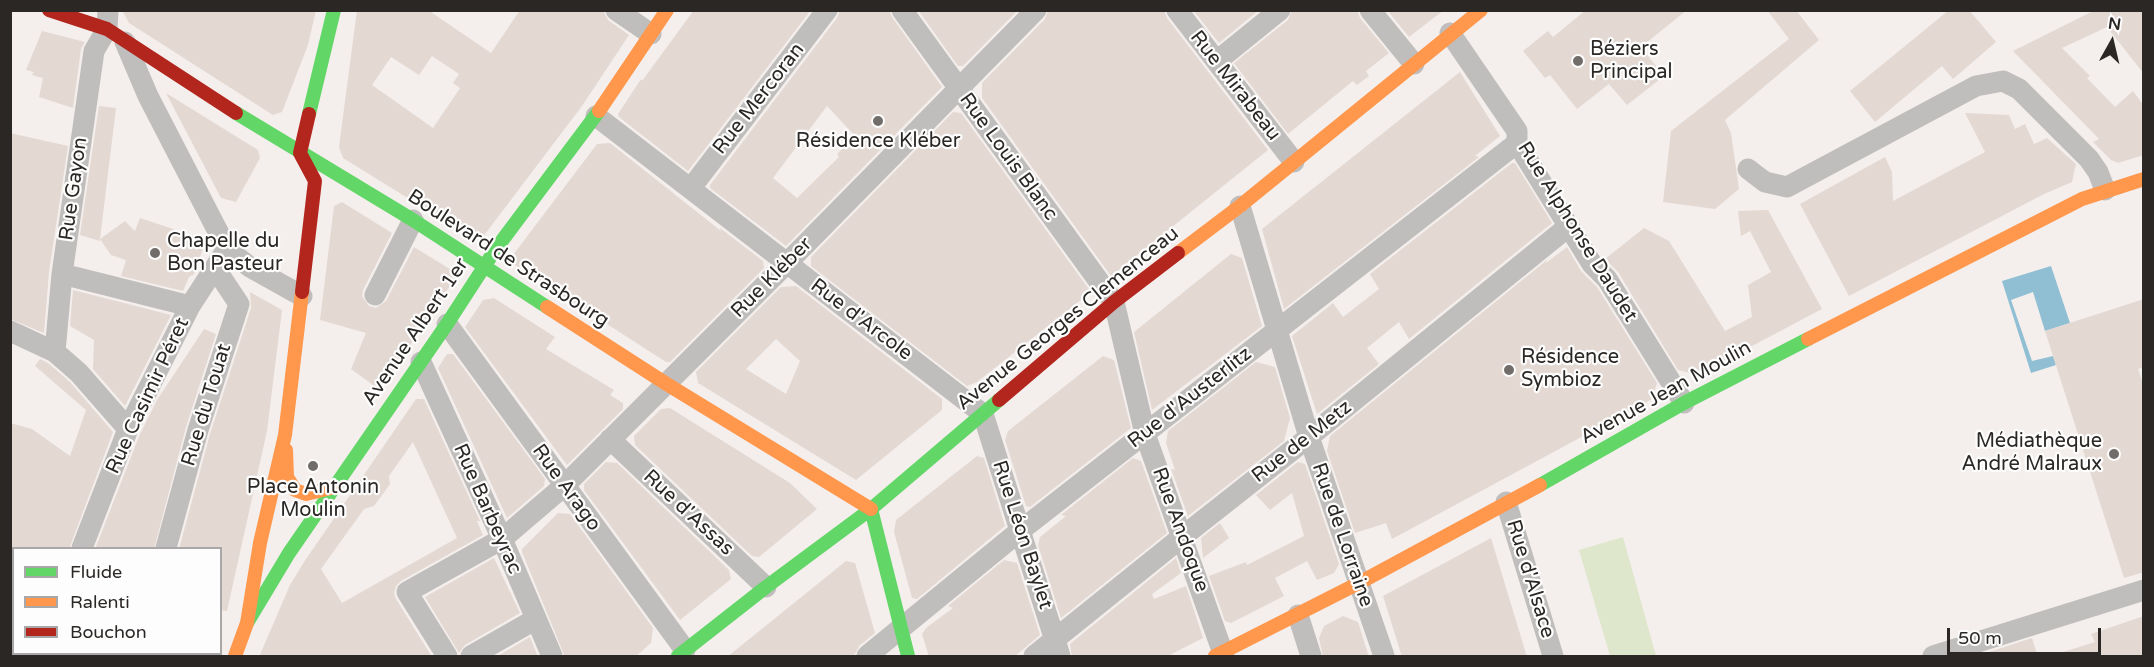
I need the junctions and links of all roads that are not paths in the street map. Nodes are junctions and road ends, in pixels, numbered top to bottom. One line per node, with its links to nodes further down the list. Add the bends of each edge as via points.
1 (49, 10): 12 (main road, Boulevard de Strasbourg)
2 (334, 10): 21 (main road)
3 (616, 10): 14 (street)
4 (667, 10): 14 (main road, Avenue Albert 1er)
5 (827, 10): 25 (street, Rue Mercoran)
6 (902, 10): 18 (street, Rue Louis Blanc)
7 (1036, 10): 18 (street, Rue Kléber)
8 (1177, 10): 16 (street, Rue Mirabeau)
9 (1280, 10): 16 (street)
10 (1370, 10): 17 (street)
11 (1480, 11): 13 (main road, Avenue Georges Clemenceau)
12 (107, 20): 15 (main road, Boulevard de Strasbourg); 34 (street, Rue Gayon, via 94,51)
13 (1450, 33): 17 (main road, Avenue Georges Clemenceau); 20 (street, Rue Alphonse Daudet, via 1517,131)
14 (651, 34): 19 (main road, Avenue Albert 1er)
15 (125, 42): 21 (main road, Boulevard de Strasbourg); 30 (street, via 148,96)
16 (1217, 61): 22 (street, Rue Mirabeau)
17 (1414, 64): 22 (main road, Avenue Georges Clemenceau)
18 (958, 88): 31 (street, Rue Kléber); 37 (street, Rue Louis Blanc)
19 (597, 116): 25 (street, Rue d'Arcole); 32 (main road, Avenue Albert 1er)
20 (1517, 143): 29 (street, Rue Alphonse Daudet); 40 (street, Rue d'Austerlitz)
21 (300, 153): 28 (main road, Boulevard de Strasbourg); 36 (main road, via 315,181)
22 (1294, 162): 27 (main road, Avenue Georges Clemenceau)
23 (1748, 169): 26 (street, via 1766,182 1787,187 1976,86 2003,81 2019,89 2089,159)
24 (2144, 179): 26 (main road, Avenue Jean Moulin)
25 (691, 188): 31 (street, Rue d'Arcole)
26 (2105, 190): 45 (main road, Avenue Jean Moulin)
27 (1240, 206): 37 (main road, Avenue Georges Clemenceau); 40 (street, Rue de Lorraine)
28 (413, 220): 32 (main road, Boulevard de Strasbourg); 35 (street)
29 (1569, 226): 45 (street, Rue Alphonse Daudet); 50 (street, Rue de Metz)
30 (227, 249): 33 (street, Rue Casimir Péret); 36 (street, via 250,267)
31 (787, 263): 44 (street, Rue Kléber); 46 (street, Rue d'Arcole)
32 (485, 266): 39 (main road, Avenue Albert 1er); 44 (main road, Boulevard de Strasbourg)
33 (215, 268): 38 (street, Rue Casimir Péret); 60 (street, Rue du Touat, via 239,304 198,430)
34 (62, 274): 38 (street); 42 (street, Rue Gayon)
35 (375, 295)
36 (303, 296): 49 (main road)
37 (1114, 302): 46 (main road, Avenue Georges Clemenceau); 48 (street, Rue Andoque)
38 (190, 306): 47 (street, Rue Casimir Péret)
39 (447, 324): 43 (main road, Avenue Albert 1er); 52 (street, Rue Arago)
40 (1276, 329): 48 (street, Rue d'Austerlitz); 50 (street, Rue de Lorraine)
41 (10, 331): 42 (street)
42 (55, 352): 47 (street)
43 (421, 362): 53 (main road, Avenue Albert 1er); 58 (street, Rue Barbeyrac)
44 (665, 383): 51 (street, Rue Kléber); 55 (main road, Boulevard de Strasbourg)
45 (1684, 403): 54 (main road, Avenue Jean Moulin)
46 (983, 414): 55 (main road, Avenue Georges Clemenceau); 56 (street, Rue Léon Baylet)
47 (128, 429): 59 (street, Rue Casimir Péret)
48 (1145, 434): 56 (street, Rue d'Austerlitz); 57 (street, Rue Andoque)
49 (285, 435): 53 (main road, via 287,477 295,490 306,494); 66 (main road)
50 (1309, 437): 57 (street, Rue de Metz); 61 (street, Rue de Lorraine)
51 (610, 439): 52 (street, Rue Kléber); 62 (street, Rue d'Assas)
52 (564, 486): 58 (street, Rue Kléber); 69 (street, Rue Arago)
53 (335, 487): 66 (main road, Avenue Albert 1er)
54 (1506, 502): 61 (main road, Avenue Jean Moulin); 80 (street, Rue d'Alsace)
55 (871, 509): 62 (main road, Avenue Georges Clemenceau); 67 (main road)
56 (1021, 530): 67 (street, Rue d'Austerlitz); 68 (street, Rue Léon Baylet)
57 (1182, 537): 68 (street, Rue de Metz); 70 (street, Rue Andoque)
58 (502, 539): 65 (street, Rue Barbeyrac); 72 (street, Rue Kléber, via 407,592)
59 (83, 547)
60 (167, 547)
61 (1359, 583): 64 (main road, Avenue Jean Moulin); 79 (street, Rue de Lorraine)
62 (766, 587): 69 (main road, Avenue Georges Clemenceau)
63 (2144, 590): 81 (street)
64 (1298, 615): 70 (main road, Avenue Jean Moulin); 78 (street)
65 (536, 619): 73 (street); 74 (street, Rue Barbeyrac)
66 (247, 622): 71 (main road)
67 (901, 628): 75 (street, Rue d'Austerlitz); 76 (main road)
68 (1058, 649): 77 (street, Rue de Metz)
69 (681, 654)
70 (1221, 655)
71 (235, 657)
72 (447, 657)
73 (471, 657)
74 (552, 657)
75 (867, 657)
76 (908, 657)
77 (1034, 657)
78 (1311, 657)
79 (1384, 657)
80 (1553, 657)
81 (1933, 657)

